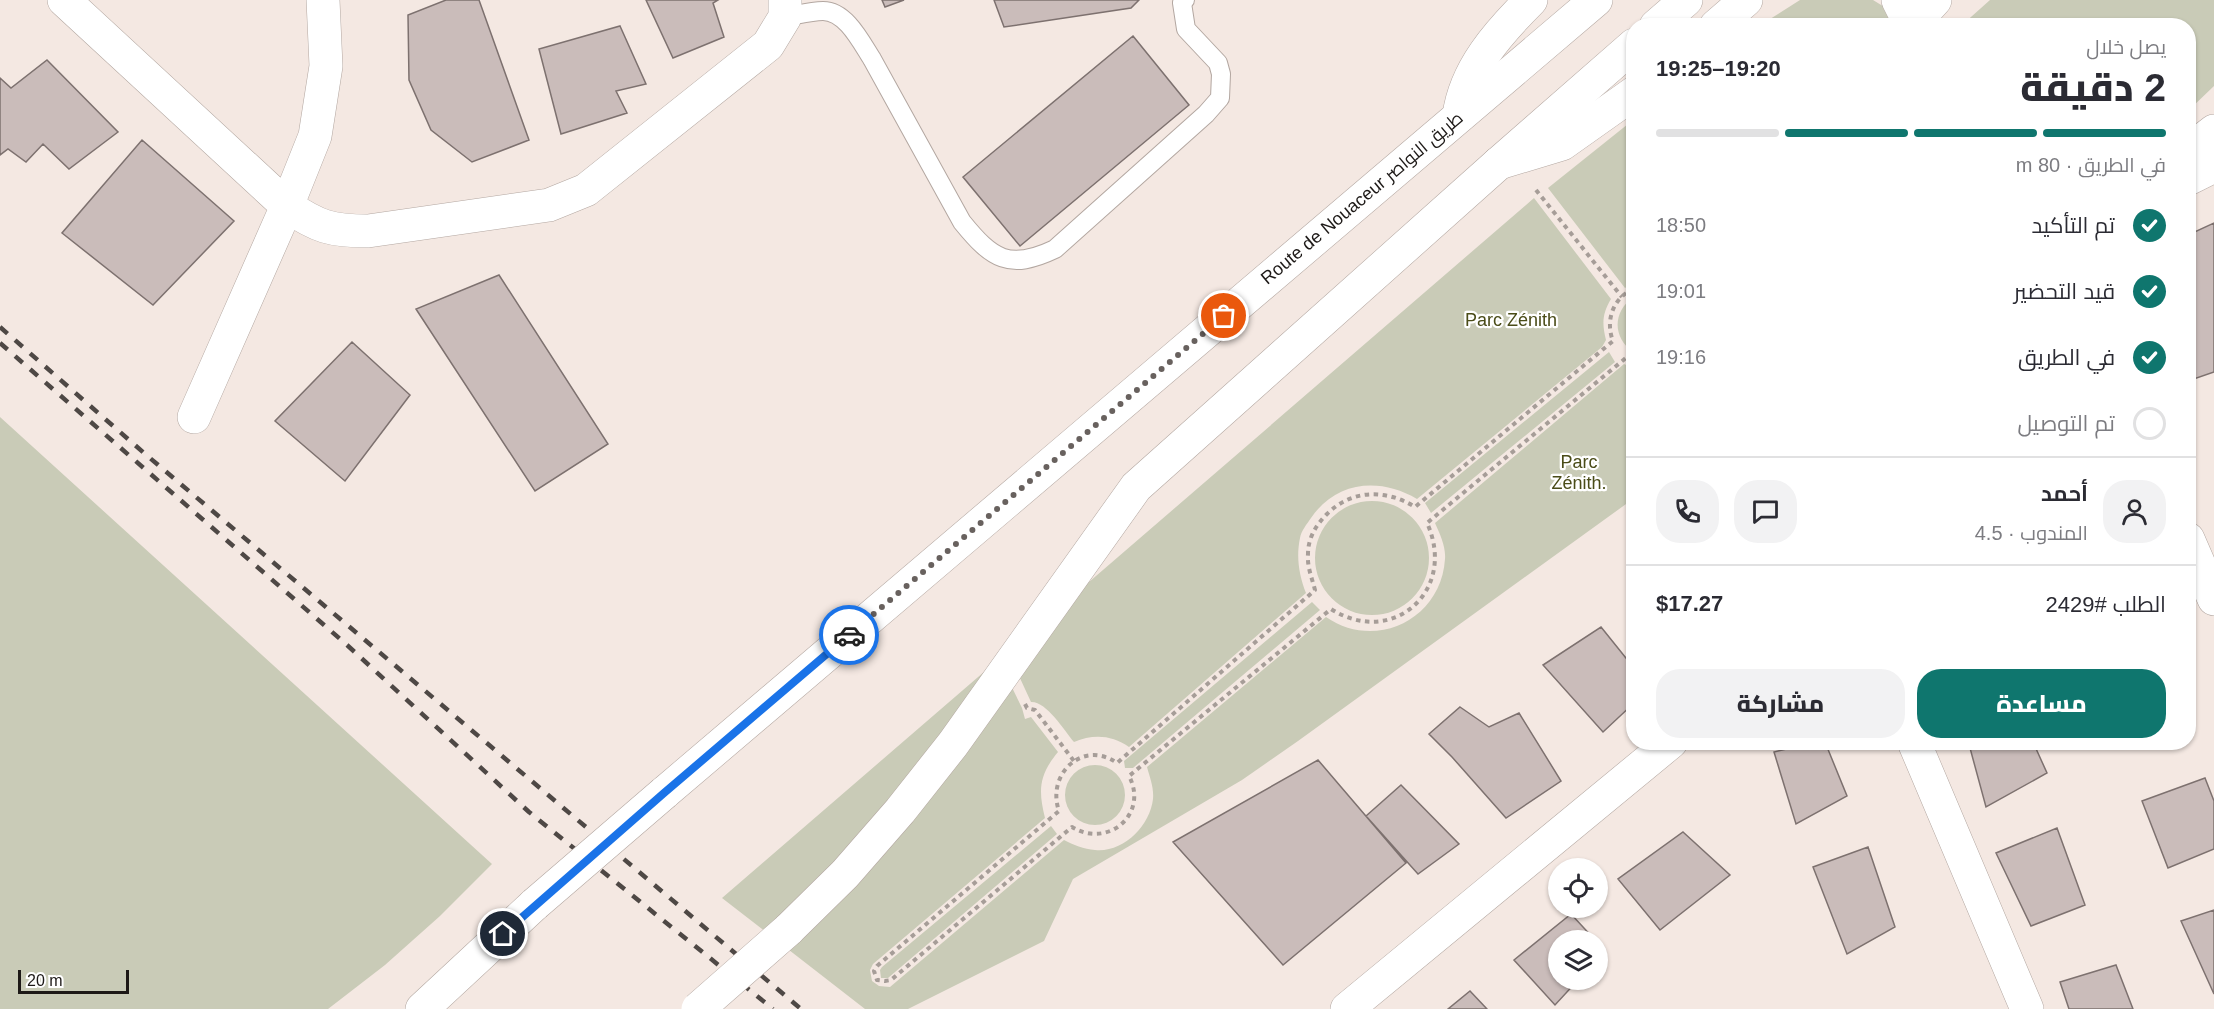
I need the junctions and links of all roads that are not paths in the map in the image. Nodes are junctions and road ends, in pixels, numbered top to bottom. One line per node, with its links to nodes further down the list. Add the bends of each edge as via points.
1 (64, 0): 23 (main road)
2 (323, 0): 23 (main road, via 326,66 315,136)
3 (1185, 0): 10 (lane, via 1182,3 1186,29 1218,63 1220,98 1054,249 1024,260 995,255 980,245 962,222 872,59 845,22 824,11)
4 (1532, 0): 17 (main road, via 1501,30 1467,81)
5 (1596, 0): 17 (main road, Route de Nouaceur طريق النواصر)
6 (1686, 0): 11 (main road)
7 (1746, 0): 12 (main road)
8 (1898, 0): 13 (main road)
9 (1935, 0): 14 (main road)
10 (785, 9): 23 (main road, via 768,45 586,190 549,205 368,231 337,231 308,220)
11 (1665, 18)
12 (1725, 18)
13 (1907, 18)
14 (1921, 18)
15 (1626, 52): 20 (main road)
16 (1626, 99): 20 (main road, via 1562,144)
17 (1459, 116): 29 (main road, Route de Nouaceur طريق النواصر, bridge, via 535,904)
18 (2214, 131): 19 (main road)
19 (2196, 145)
20 (1499, 162): 30 (main road, bridge, via 1136,487 900,811 788,930)
21 (2214, 166): 22 (main road)
22 (2196, 175)
23 (287, 206): 24 (main road)
24 (194, 417)
25 (2196, 557): 26 (main road)
26 (2214, 598)
27 (1661, 750): 31 (main road)
28 (1917, 750): 32 (main road)
29 (422, 1009)
30 (698, 1009)
31 (1347, 1009)
32 (2027, 1009)

